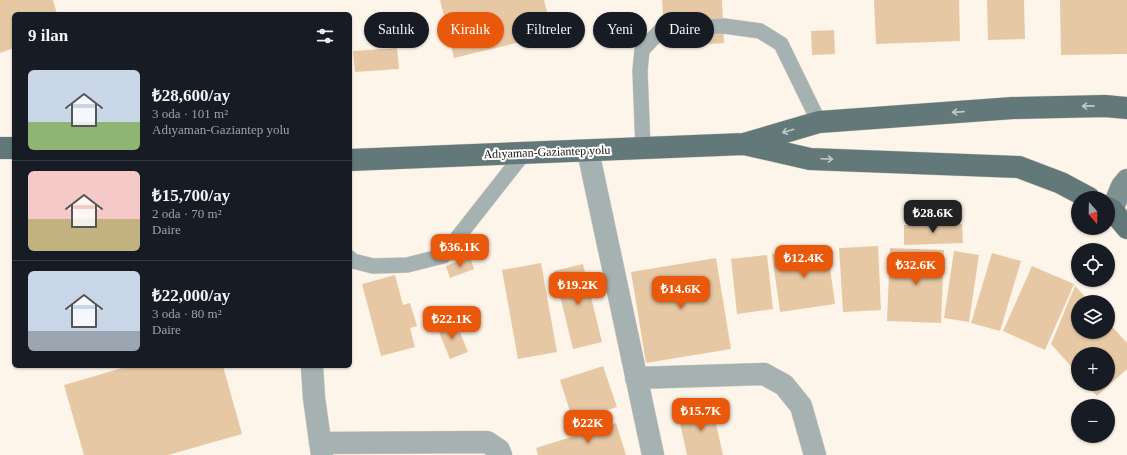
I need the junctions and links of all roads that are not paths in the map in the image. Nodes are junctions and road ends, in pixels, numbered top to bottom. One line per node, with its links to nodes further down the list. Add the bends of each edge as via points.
1 (1127, 108): 2 (main road, one-way to 2, via 1013,108)
2 (818, 122): 3 (main road, one-way to 3); 6 (lane, via 781,44 760,31 724,26 662,29 642,50 640,72)
3 (744, 144): 6 (main road, Adıyaman-Gaziantep yolu); 11 (main road, one-way to 11, via 810,159 1019,167)
4 (0, 148): 5 (main road)
5 (12, 148)
6 (643, 148): 7 (main road, Adıyaman-Gaziantep yolu)
7 (588, 151): 8 (main road, Adıyaman-Gaziantep yolu); 17 (street)
8 (524, 154): 9 (main road, Adıyaman-Gaziantep yolu); 15 (lane, via 443,256 408,265 373,266)
9 (352, 160)
10 (1127, 180): 12 (main road)
11 (1076, 191)
12 (1115, 199)
13 (1115, 215): 14 (main road)
14 (1127, 228)
15 (352, 260)
16 (312, 368): 18 (street)
17 (636, 378): 20 (street); 21 (street, via 764,374 784,385 801,406)
18 (321, 449): 19 (street, via 487,442 499,450)
19 (501, 455)
20 (653, 455)
21 (815, 455)

